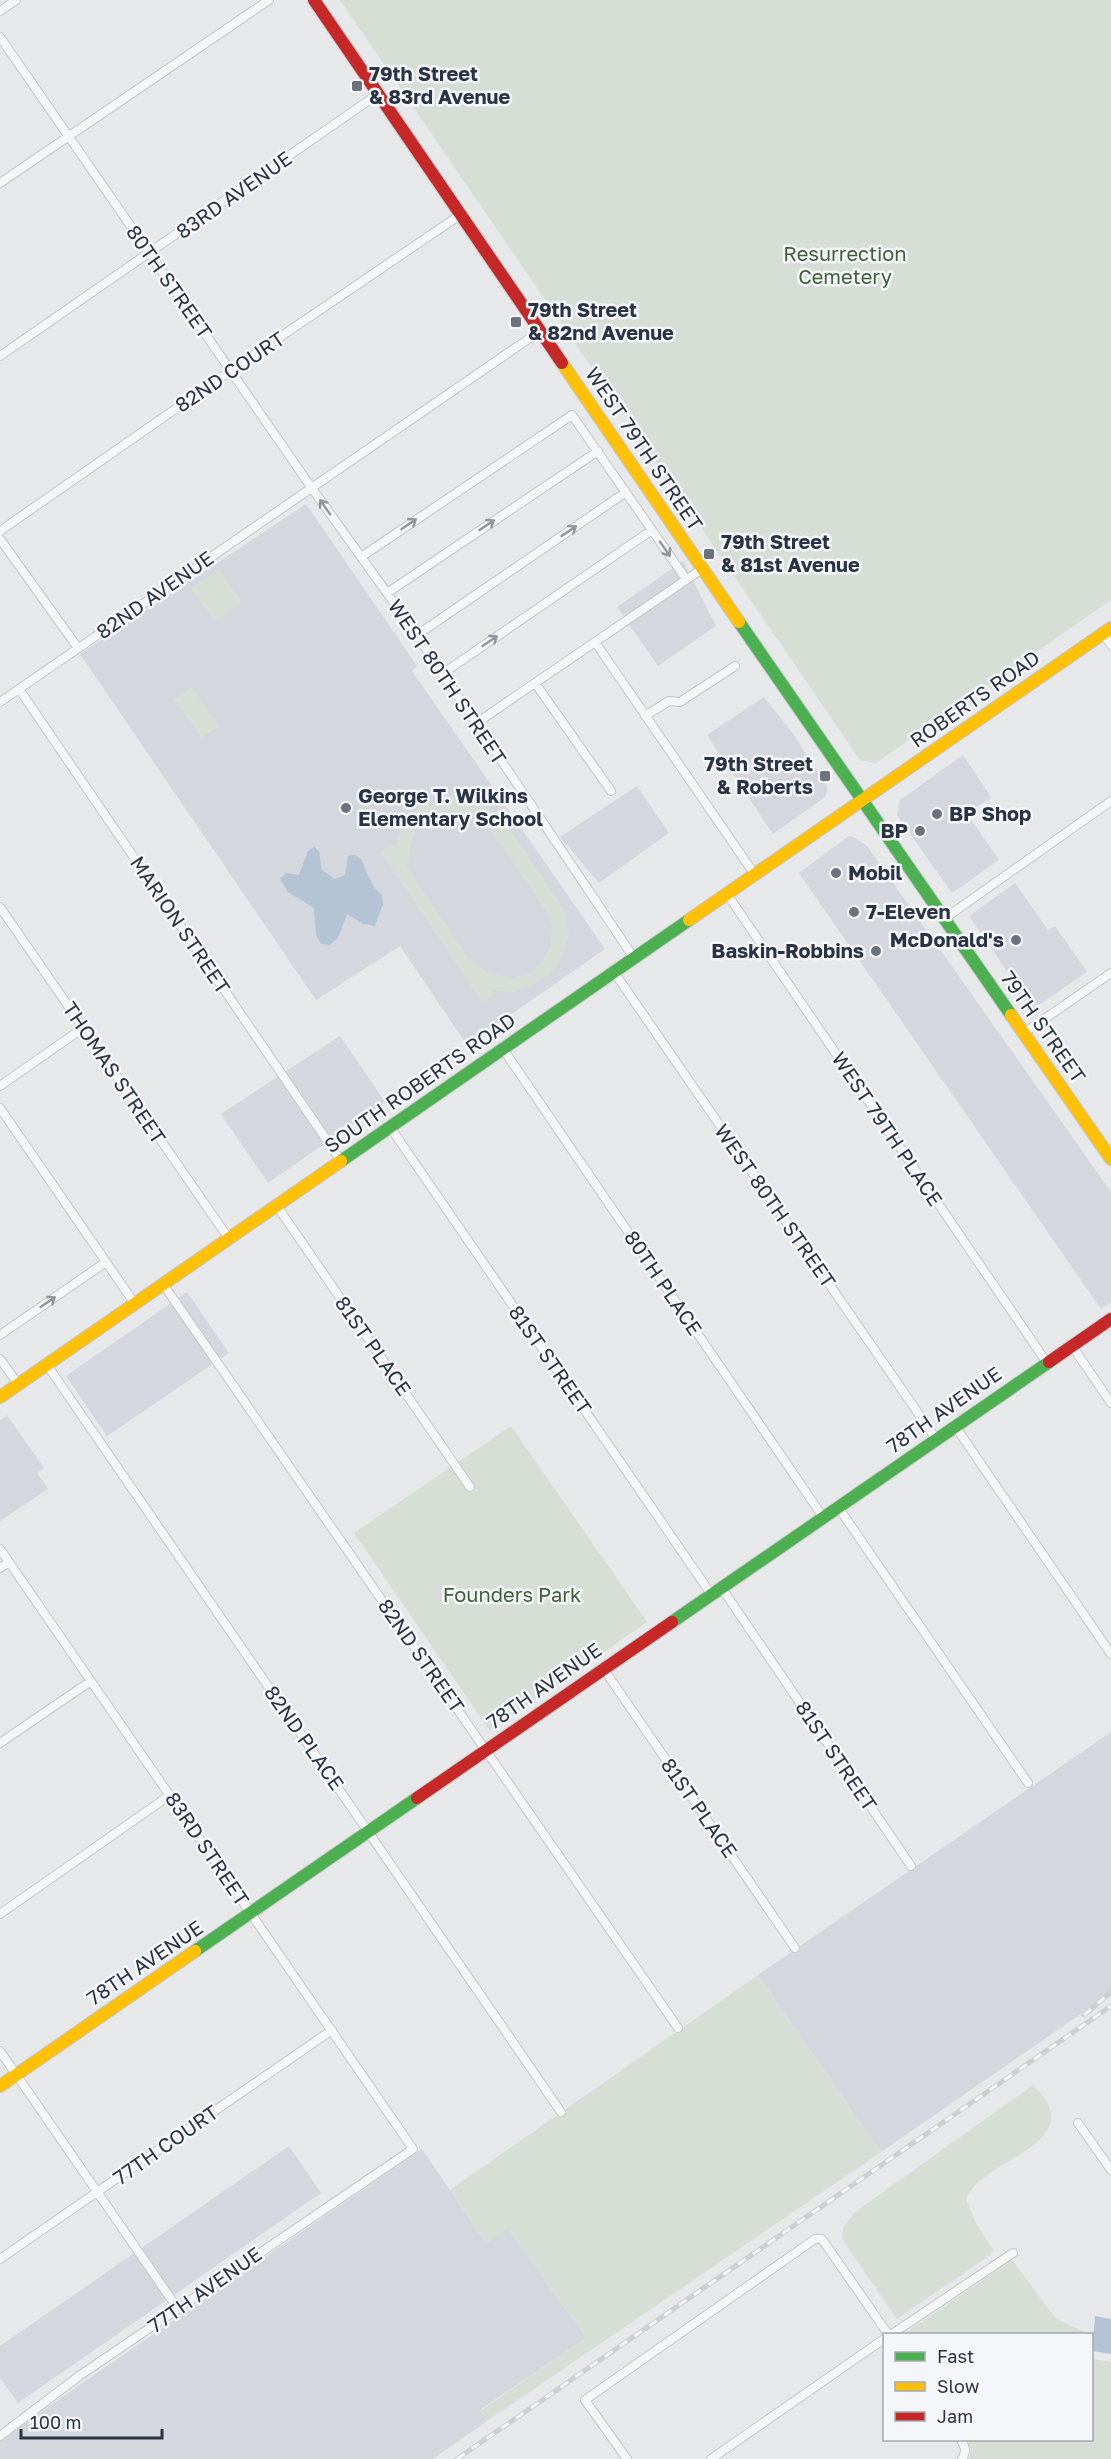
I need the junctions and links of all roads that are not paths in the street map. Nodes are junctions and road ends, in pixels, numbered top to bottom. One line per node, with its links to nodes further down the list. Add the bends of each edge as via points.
1 (16, 0): 4 (street)
2 (269, 0): 7 (street)
3 (314, 0): 6 (street, WEST 79TH STREET)
4 (0, 11)
5 (0, 37): 7 (street, 80TH STREET)
6 (378, 94): 9 (street, WEST 79TH STREET); 10 (street, 83RD AVENUE)
7 (69, 136): 8 (street); 10 (street, 80TH STREET)
8 (0, 183)
9 (460, 215): 11 (street, WEST 79TH STREET); 13 (street, 82ND COURT)
10 (149, 255): 12 (street, 83RD AVENUE); 13 (street, 80TH STREET)
11 (540, 331): 15 (street, 82ND AVENUE); 22 (street, WEST 79TH STREET)
12 (0, 356)
13 (230, 371): 15 (street, 80TH STREET); 19 (street, 82ND COURT)
14 (598, 451): 16 (street); 21 (street, one-way to 14, via 572,415); 24 (street, one-way to 14)
15 (311, 487): 17 (street, 80TH STREET, one-way to 15); 29 (street, 82ND AVENUE)
16 (626, 492): 18 (street); 26 (street, one-way to 16)
17 (338, 526): 21 (street, WEST 80TH STREET)
18 (652, 530): 23 (street, one-way to 23); 31 (street, one-way to 18)
19 (0, 531)
20 (0, 538): 29 (street)
21 (361, 557): 24 (street, WEST 80TH STREET)
22 (702, 568): 23 (street); 38 (street, WEST 79TH STREET)
23 (686, 579): 27 (street)
24 (387, 593): 26 (street, WEST 80TH STREET)
25 (1107, 631): 28 (street); 38 (street, ROBERTS ROAD)
26 (417, 635): 31 (street, WEST 80TH STREET)
27 (595, 642): 32 (street); 35 (street)
28 (1111, 645)
29 (78, 648): 33 (street, 82ND AVENUE)
30 (735, 666): 35 (street, via 680,702 669,701)
31 (442, 674): 36 (street, WEST 80TH STREET)
32 (536, 682): 36 (street); 37 (street)
33 (19, 689): 34 (street, 82ND AVENUE); 54 (street, MARION STREET)
34 (0, 702)
35 (645, 716): 40 (street)
36 (476, 724): 44 (street, WEST 80TH STREET)
37 (611, 791)
38 (861, 801): 40 (street, SOUTH ROBERTS ROAD); 43 (street, WEST 79TH STREET)
39 (1111, 801): 43 (street)
40 (754, 875): 41 (street, SOUTH ROBERTS ROAD)
41 (727, 894): 44 (street, SOUTH ROBERTS ROAD); 64 (street, WEST 79TH PLACE)
42 (0, 907): 47 (street, THOMAS STREET)
43 (944, 918): 48 (street, 79TH STREET)
44 (634, 958): 45 (street, SOUTH ROBERTS ROAD)
45 (614, 972): 49 (street, SOUTH ROBERTS ROAD); 70 (street, WEST 80TH STREET)
46 (1111, 973): 48 (street)
47 (83, 1028): 50 (street); 56 (street, THOMAS STREET)
48 (1024, 1033): 53 (street, 79TH STREET)
49 (502, 1049): 52 (street, SOUTH ROBERTS ROAD); 73 (street, 80TH PLACE)
50 (0, 1086)
51 (0, 1108): 57 (street)
52 (390, 1127): 54 (street, SOUTH ROBERTS ROAD); 77 (street, 81ST STREET)
53 (1111, 1159)
54 (341, 1161): 55 (street, SOUTH ROBERTS ROAD)
55 (276, 1206): 56 (street, SOUTH ROBERTS ROAD); 71 (street, 81ST PLACE)
56 (229, 1239): 58 (street, SOUTH ROBERTS ROAD)
57 (106, 1262): 59 (street); 61 (street, one-way to 57)
58 (163, 1284): 59 (street, SOUTH ROBERTS ROAD); 82 (street, 82ND STREET)
59 (135, 1304): 65 (street, SOUTH ROBERTS ROAD)
60 (1111, 1319): 62 (street, 78TH AVENUE)
61 (0, 1335)
62 (1072, 1346): 64 (street, 78TH AVENUE); 68 (street)
63 (0, 1359): 66 (street)
64 (1047, 1363): 69 (street, 78TH AVENUE)
65 (47, 1365): 66 (street, SOUTH ROBERTS ROAD); 85 (street, 82ND PLACE)
66 (18, 1384): 67 (street, SOUTH ROBERTS ROAD)
67 (0, 1397)
68 (1111, 1403)
69 (955, 1426): 70 (street, 78TH AVENUE); 78 (street)
70 (936, 1439): 72 (street, 78TH AVENUE)
71 (470, 1487)
72 (838, 1507): 73 (street, 78TH AVENUE); 83 (street)
73 (823, 1517): 77 (street, 78TH AVENUE)
74 (0, 1549): 75 (street, 83RD STREET)
75 (9, 1562): 76 (street); 80 (street, 83RD STREET)
76 (0, 1568)
77 (716, 1591): 79 (street, 78TH AVENUE); 86 (street, 81ST STREET)
78 (1111, 1654)
79 (603, 1668): 82 (street, 78TH AVENUE); 89 (street, 81ST PLACE)
80 (91, 1681): 81 (street); 84 (street, 83RD STREET)
81 (0, 1743)
82 (486, 1751): 85 (street, 78TH AVENUE); 90 (street, 82ND STREET)
83 (1028, 1783)
84 (170, 1795): 87 (street); 88 (street, 83RD STREET)
85 (369, 1832): 88 (street, 78TH AVENUE); 95 (street, 82ND PLACE)
86 (911, 1866)
87 (0, 1914)
88 (251, 1914): 91 (street, 83RD STREET); 93 (street, 78TH AVENUE)
89 (795, 1948)
90 (678, 2028)
91 (332, 2030): 97 (street, 83RD STREET); 99 (street, 77TH COURT)
92 (0, 2051): 93 (street)
93 (16, 2075): 94 (street, 78TH AVENUE); 99 (street)
94 (0, 2086)
95 (561, 2112)
96 (1078, 2123): 98 (street)
97 (413, 2148): 102 (street, 77TH AVENUE)
98 (1111, 2170)
99 (97, 2192): 101 (street, 77TH COURT); 102 (street)
100 (1013, 2253): 104 (street)
101 (0, 2259)
102 (178, 2309): 106 (street, 77TH AVENUE)
103 (889, 2333): 109 (street, via 822,2239 815,2239 585,2400)
104 (892, 2333)
105 (883, 2340): 110 (street)
106 (0, 2436)
107 (961, 2441): 108 (street, via 965,2448)
108 (963, 2457)
109 (627, 2459)
110 (711, 2459)

